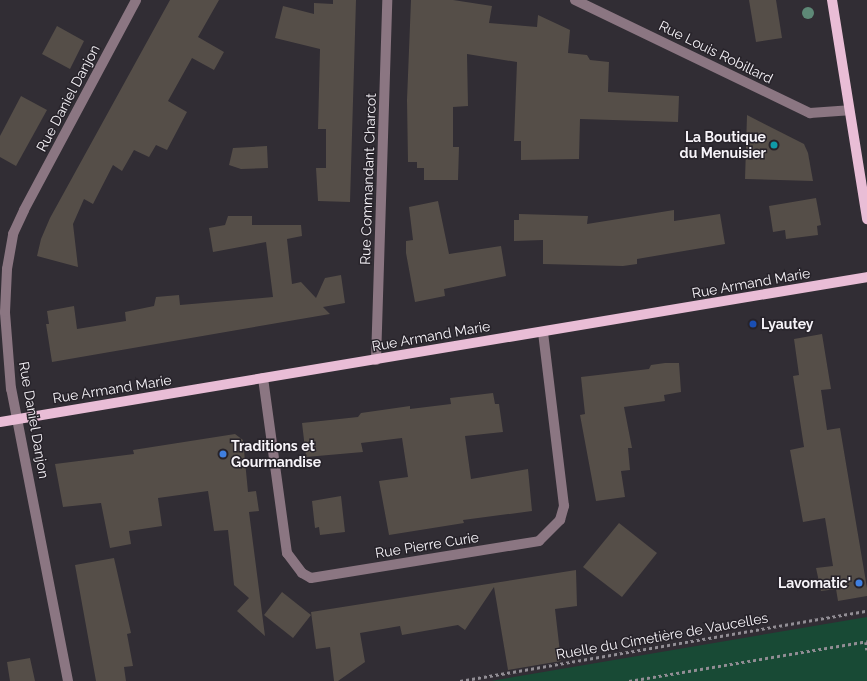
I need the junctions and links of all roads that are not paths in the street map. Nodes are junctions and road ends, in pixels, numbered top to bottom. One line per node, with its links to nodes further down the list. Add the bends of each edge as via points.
1 (136, 0): 11 (street, Rue Daniel Danjon, via 13,234 6,269 5,312 11,389)
2 (387, 0): 9 (street, Rue Commandant Charcot)
3 (575, 0): 5 (street, Rue Louis Robillard, via 810,113)
4 (832, 0): 5 (main road)
5 (849, 110): 6 (main road)
6 (867, 219)
7 (867, 277): 8 (main road, Rue Armand Marie)
8 (543, 332): 9 (main road, Rue Armand Marie); 10 (street, Rue Pierre Curie, via 564,506 560,520 539,541 312,578 302,573 287,553)
9 (376, 360): 10 (main road, Rue Armand Marie)
10 (263, 378): 11 (main road, Rue Armand Marie)
11 (18, 419): 12 (main road, Rue Armand Marie); 13 (street, Rue Daniel Danjon)
12 (0, 422)
13 (68, 681)

